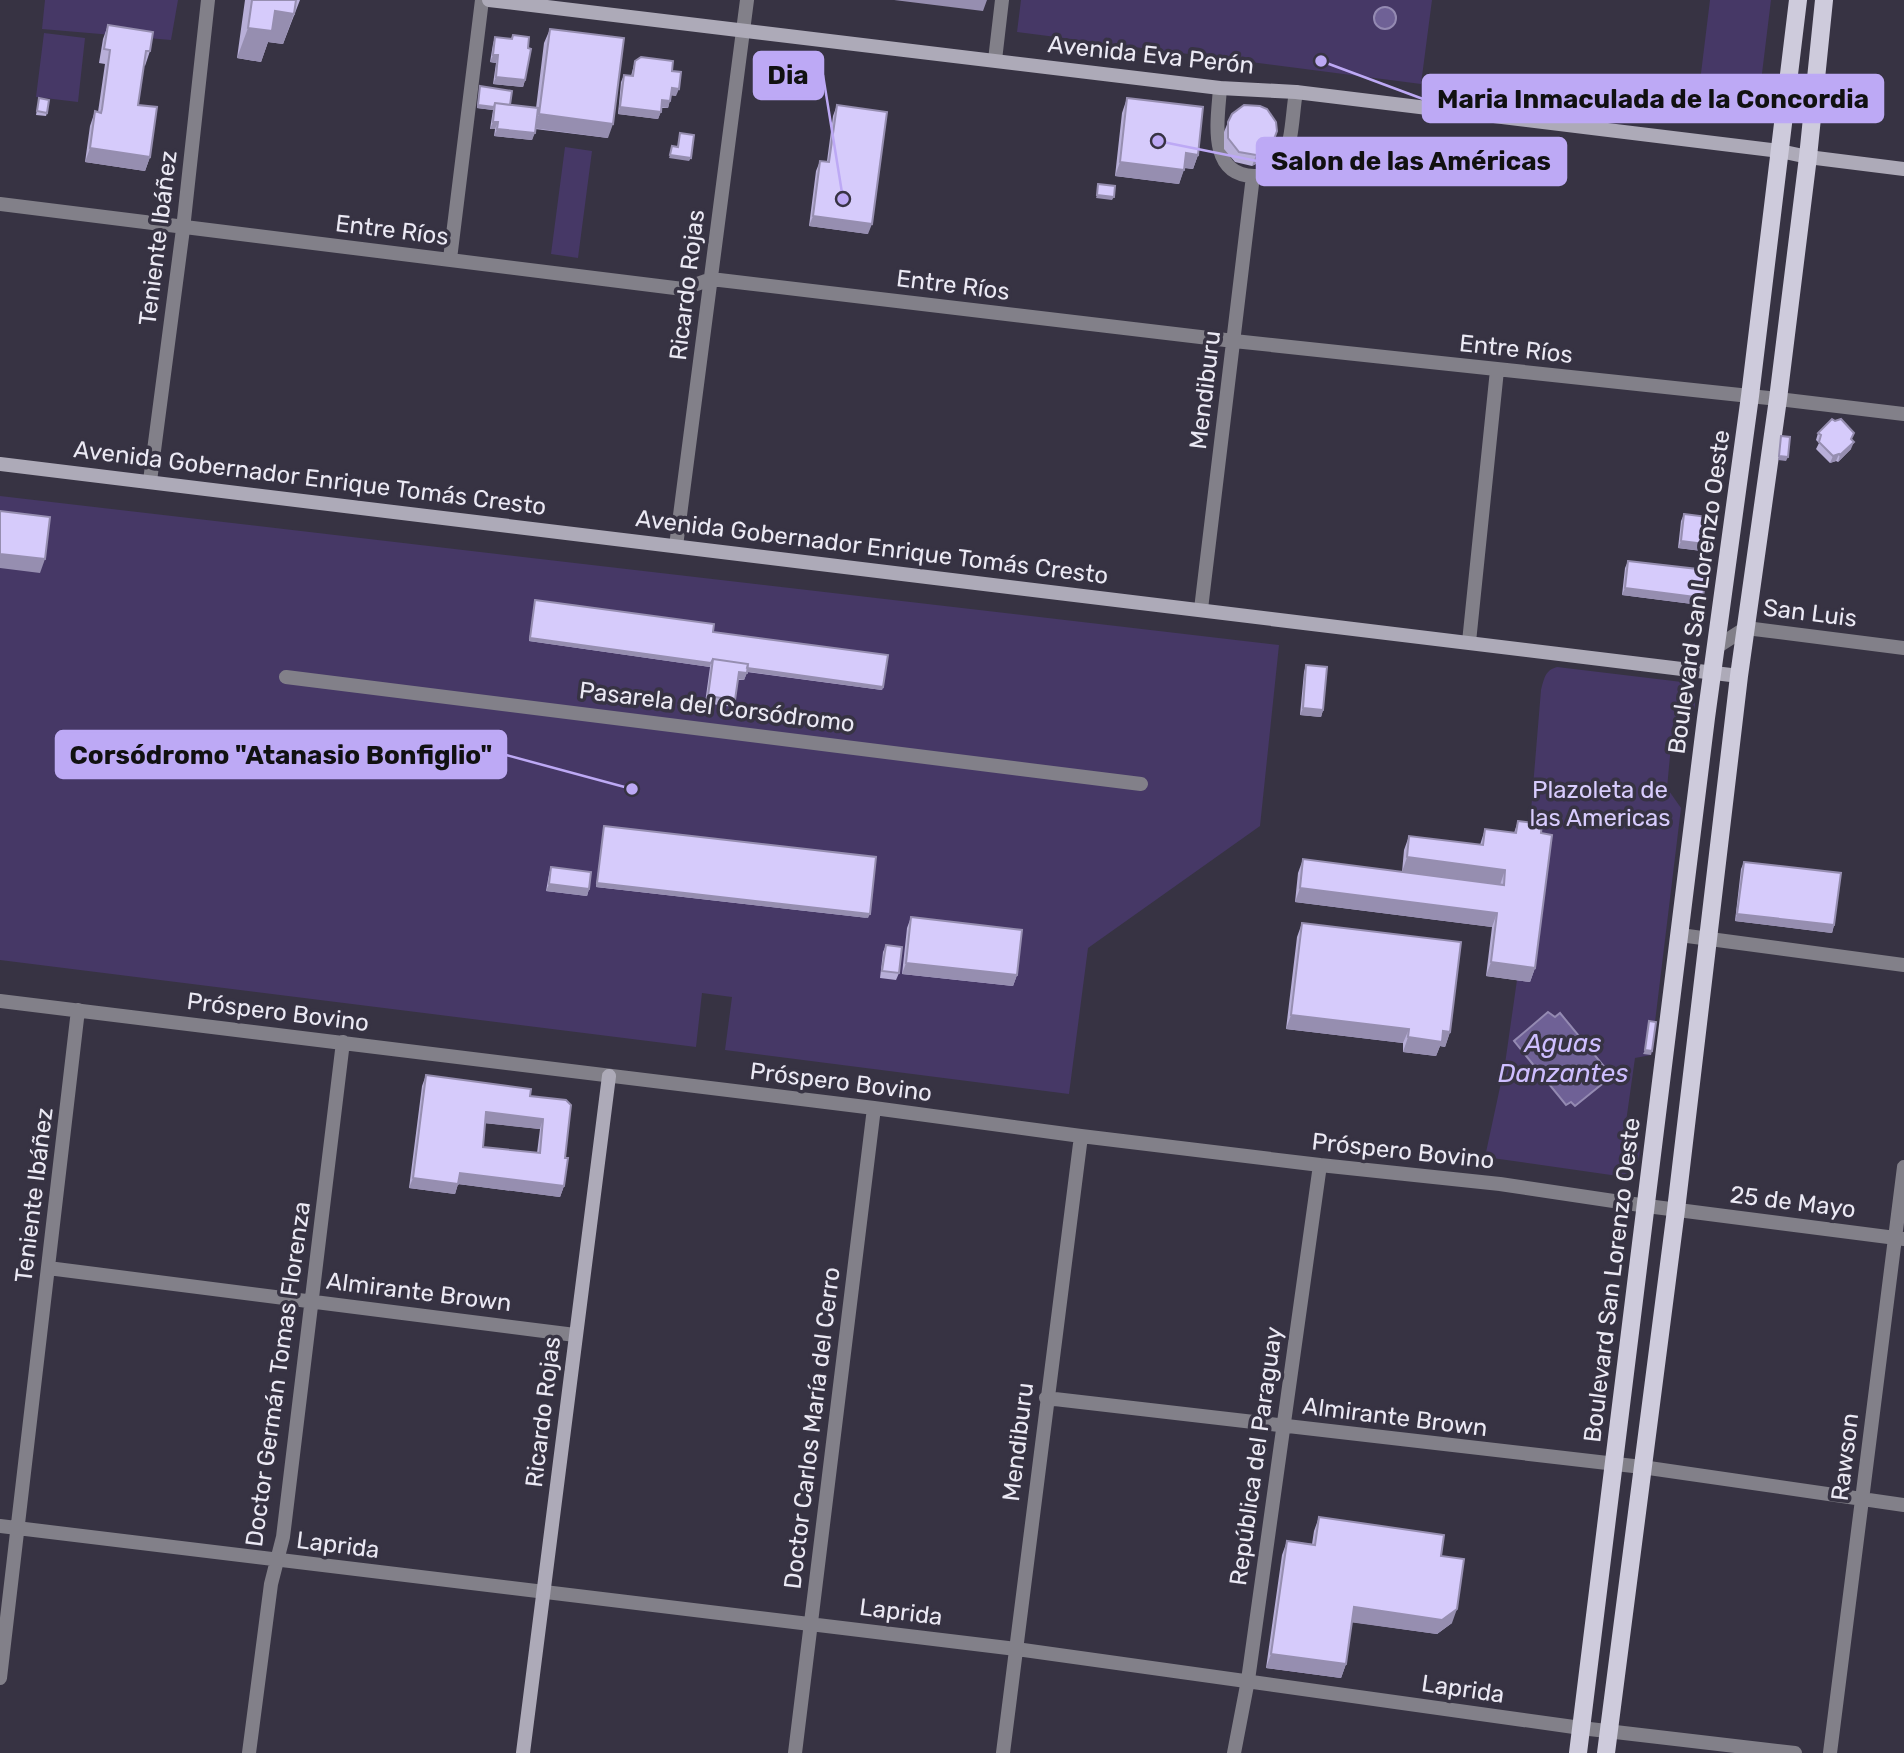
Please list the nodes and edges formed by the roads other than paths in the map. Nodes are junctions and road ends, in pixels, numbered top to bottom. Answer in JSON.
{"nodes":[{"id":1,"x":208,"y":0,"type":"edge"},
{"id":2,"x":482,"y":0,"type":"edge"},
{"id":3,"x":489,"y":0,"type":"edge"},
{"id":4,"x":747,"y":0,"type":"edge"},
{"id":5,"x":1002,"y":0,"type":"edge"},
{"id":6,"x":1798,"y":0,"type":"edge"},
{"id":7,"x":1824,"y":0,"type":"edge"},
{"id":8,"x":744,"y":30,"type":"junction"},
{"id":9,"x":995,"y":60,"type":"junction"},
{"id":10,"x":1220,"y":88,"type":"junction"},
{"id":11,"x":1296,"y":92,"type":"junction"},
{"id":12,"x":1780,"y":151,"type":"junction"},
{"id":13,"x":1808,"y":157,"type":"junction"},
{"id":14,"x":1904,"y":169,"type":"edge"},
{"id":15,"x":1253,"y":176,"type":"junction"},
{"id":16,"x":0,"y":204,"type":"edge"},
{"id":17,"x":183,"y":229,"type":"junction"},
{"id":18,"x":450,"y":259,"type":"junction"},
{"id":19,"x":711,"y":279,"type":"junction"},
{"id":20,"x":1234,"y":341,"type":"junction"},
{"id":21,"x":1497,"y":370,"type":"junction"},
{"id":22,"x":1750,"y":396,"type":"junction"},
{"id":23,"x":1778,"y":399,"type":"junction"},
{"id":24,"x":1904,"y":414,"type":"edge"},
{"id":25,"x":0,"y":464,"type":"edge"},
{"id":26,"x":150,"y":481,"type":"junction"},
{"id":27,"x":676,"y":546,"type":"junction"},
{"id":28,"x":1201,"y":610,"type":"junction"},
{"id":29,"x":1746,"y":628,"type":"junction"},
{"id":30,"x":1469,"y":642,"type":"junction"},
{"id":31,"x":1716,"y":648,"type":"junction"},
{"id":32,"x":1904,"y":648,"type":"edge"},
{"id":33,"x":1712,"y":672,"type":"junction"},
{"id":34,"x":1739,"y":676,"type":"junction"},
{"id":35,"x":286,"y":677,"type":"dead end"},
{"id":36,"x":1142,"y":784,"type":"dead end"},
{"id":37,"x":1680,"y":935,"type":"junction"},
{"id":38,"x":1708,"y":939,"type":"junction"},
{"id":39,"x":1904,"y":965,"type":"edge"},
{"id":40,"x":0,"y":1001,"type":"edge"},
{"id":41,"x":78,"y":1010,"type":"junction"},
{"id":42,"x":343,"y":1042,"type":"junction"},
{"id":43,"x":609,"y":1076,"type":"junction"},
{"id":44,"x":874,"y":1108,"type":"junction"},
{"id":45,"x":1081,"y":1136,"type":"junction"},
{"id":46,"x":1320,"y":1165,"type":"junction"},
{"id":47,"x":1904,"y":1167,"type":"edge"},
{"id":48,"x":1647,"y":1206,"type":"junction"},
{"id":49,"x":1676,"y":1210,"type":"junction"},
{"id":50,"x":1900,"y":1238,"type":"edge"},
{"id":51,"x":48,"y":1268,"type":"junction"},
{"id":52,"x":313,"y":1301,"type":"junction"},
{"id":53,"x":575,"y":1335,"type":"junction"},
{"id":54,"x":1046,"y":1398,"type":"junction"},
{"id":55,"x":1283,"y":1427,"type":"junction"},
{"id":56,"x":1614,"y":1465,"type":"junction"},
{"id":57,"x":1642,"y":1467,"type":"junction"},
{"id":58,"x":1863,"y":1500,"type":"junction"},
{"id":59,"x":1904,"y":1505,"type":"edge"},
{"id":60,"x":0,"y":1526,"type":"edge"},
{"id":61,"x":18,"y":1529,"type":"junction"},
{"id":62,"x":277,"y":1560,"type":"junction"},
{"id":63,"x":545,"y":1594,"type":"junction"},
{"id":64,"x":811,"y":1625,"type":"junction"},
{"id":65,"x":1016,"y":1649,"type":"junction"},
{"id":66,"x":0,"y":1678,"type":"edge"},
{"id":67,"x":1248,"y":1680,"type":"junction"},
{"id":68,"x":1581,"y":1728,"type":"junction"},
{"id":69,"x":1609,"y":1731,"type":"junction"},
{"id":70,"x":249,"y":1753,"type":"edge"},
{"id":71,"x":523,"y":1753,"type":"edge"},
{"id":72,"x":795,"y":1753,"type":"edge"},
{"id":73,"x":1003,"y":1753,"type":"edge"},
{"id":74,"x":1234,"y":1753,"type":"edge"},
{"id":75,"x":1578,"y":1753,"type":"edge"},
{"id":76,"x":1606,"y":1753,"type":"edge"},
{"id":77,"x":1794,"y":1753,"type":"edge"},
{"id":78,"x":1830,"y":1753,"type":"edge"}],
"edges":[{"from":1,"to":17,"type":"street","name":"Teniente Ibáñez"},
{"from":2,"to":18,"type":"street"},
{"from":3,"to":8,"type":"street","name":"Avenida Eva Perón"},
{"from":4,"to":8,"type":"street","name":"Ricardo Rojas"},
{"from":5,"to":9,"type":"street"},
{"from":6,"to":12,"type":"main road","name":"Boulevard San Lorenzo Oeste"},
{"from":7,"to":13,"type":"main road","name":"Boulevard San Lorenzo Oeste"},
{"from":8,"to":9,"type":"street","name":"Avenida Eva Perón"},
{"from":8,"to":19,"type":"street","name":"Ricardo Rojas"},
{"from":9,"to":10,"type":"street","name":"Avenida Eva Perón"},
{"from":10,"to":11,"type":"street","name":"Avenida Eva Perón"},
{"from":10,"to":15,"type":"street"},
{"from":11,"to":12,"type":"street","name":"Avenida Eva Perón"},
{"from":11,"to":15,"type":"street"},
{"from":12,"to":13,"type":"street","name":"Avenida Eva Perón"},
{"from":12,"to":22,"type":"main road","name":"Boulevard San Lorenzo Oeste"},
{"from":13,"to":14,"type":"street","name":"Avenida Eva Perón"},
{"from":13,"to":23,"type":"main road","name":"Boulevard San Lorenzo Oeste"},
{"from":15,"to":20,"type":"street","name":"Mendiburu"},
{"from":16,"to":17,"type":"street","name":"Entre Ríos"},
{"from":17,"to":18,"type":"street","name":"Entre Ríos"},
{"from":17,"to":26,"type":"street","name":"Teniente Ibáñez"},
{"from":18,"to":19,"type":"street","name":"Entre Ríos"},
{"from":19,"to":20,"type":"street","name":"Entre Ríos"},
{"from":19,"to":27,"type":"street","name":"Ricardo Rojas"},
{"from":20,"to":21,"type":"street","name":"Entre Ríos"},
{"from":20,"to":28,"type":"street","name":"Mendiburu"},
{"from":21,"to":22,"type":"street","name":"Entre Ríos"},
{"from":21,"to":30,"type":"street"},
{"from":22,"to":23,"type":"street","name":"Entre Ríos"},
{"from":22,"to":31,"type":"main road","name":"Boulevard San Lorenzo Oeste"},
{"from":23,"to":24,"type":"street","name":"Entre Ríos"},
{"from":23,"to":29,"type":"main road","name":"Boulevard San Lorenzo Oeste"},
{"from":25,"to":26,"type":"street","name":"Avenida Gobernador Enrique Tomás Cresto"},
{"from":26,"to":27,"type":"street","name":"Avenida Gobernador Enrique Tomás Cresto"},
{"from":27,"to":28,"type":"street","name":"Avenida Gobernador Enrique Tomás Cresto"},
{"from":28,"to":30,"type":"street","name":"Avenida Gobernador Enrique Tomás Cresto"},
{"from":29,"to":31,"type":"street","name":"San Luis"},
{"from":29,"to":32,"type":"street","name":"San Luis"},
{"from":29,"to":34,"type":"main road","name":"Boulevard San Lorenzo Oeste"},
{"from":30,"to":33,"type":"street","name":"Avenida Gobernador Enrique Tomás Cresto"},
{"from":31,"to":33,"type":"main road","name":"Boulevard San Lorenzo Oeste"},
{"from":33,"to":34,"type":"street","name":"Avenida Gobernador Enrique Tomás Cresto"},
{"from":33,"to":37,"type":"main road","name":"Boulevard San Lorenzo Oeste"},
{"from":34,"to":38,"type":"main road","name":"Boulevard San Lorenzo Oeste"},
{"from":35,"to":36,"type":"street","name":"Pasarela del Corsódromo"},
{"from":37,"to":38,"type":"street"},
{"from":37,"to":48,"type":"main road","name":"Boulevard San Lorenzo Oeste"},
{"from":38,"to":39,"type":"street"},
{"from":38,"to":49,"type":"main road","name":"Boulevard San Lorenzo Oeste"},
{"from":40,"to":41,"type":"street","name":"Próspero Bovino"},
{"from":41,"to":42,"type":"street","name":"Próspero Bovino"},
{"from":41,"to":51,"type":"street","name":"Teniente Ibáñez"},
{"from":42,"to":43,"type":"street","name":"Próspero Bovino"},
{"from":42,"to":52,"type":"street","name":"Doctor Germán Tomas Florenza"},
{"from":43,"to":44,"type":"street","name":"Próspero Bovino"},
{"from":43,"to":53,"type":"street","name":"Ricardo Rojas"},
{"from":44,"to":45,"type":"street","name":"Próspero Bovino"},
{"from":44,"to":64,"type":"street","name":"Doctor Carlos María del Cerro"},
{"from":45,"to":46,"type":"street","name":"Próspero Bovino"},
{"from":45,"to":54,"type":"street","name":"Mendiburu"},
{"from":46,"to":48,"type":"street","name":"Próspero Bovino"},
{"from":46,"to":55,"type":"street","name":"República del Paraguay"},
{"from":47,"to":50,"type":"street","name":"Rawson"},
{"from":48,"to":49,"type":"street","name":"Próspero Bovino"},
{"from":48,"to":56,"type":"main road","name":"Boulevard San Lorenzo Oeste"},
{"from":49,"to":50,"type":"street","name":"25 de Mayo"},
{"from":49,"to":57,"type":"main road","name":"Boulevard San Lorenzo Oeste"},
{"from":50,"to":58,"type":"street","name":"Rawson"},
{"from":51,"to":52,"type":"street","name":"Almirante Brown"},
{"from":51,"to":61,"type":"street","name":"Teniente Ibáñez"},
{"from":52,"to":53,"type":"street","name":"Almirante Brown"},
{"from":52,"to":62,"type":"street","name":"Doctor Germán Tomas Florenza"},
{"from":53,"to":63,"type":"street","name":"Ricardo Rojas"},
{"from":54,"to":55,"type":"street","name":"Almirante Brown"},
{"from":54,"to":65,"type":"street","name":"Mendiburu"},
{"from":55,"to":56,"type":"street","name":"Almirante Brown"},
{"from":55,"to":67,"type":"street","name":"República del Paraguay"},
{"from":56,"to":57,"type":"street","name":"Almirante Brown"},
{"from":56,"to":68,"type":"main road","name":"Boulevard San Lorenzo Oeste"},
{"from":57,"to":58,"type":"street"},
{"from":57,"to":69,"type":"main road","name":"Boulevard San Lorenzo Oeste"},
{"from":58,"to":59,"type":"street"},
{"from":58,"to":78,"type":"street","name":"Rawson"},
{"from":60,"to":61,"type":"street","name":"Laprida"},
{"from":61,"to":62,"type":"street","name":"Laprida"},
{"from":61,"to":66,"type":"street","name":"Teniente Ibáñez"},
{"from":62,"to":63,"type":"street","name":"Laprida"},
{"from":62,"to":70,"type":"street","name":"Doctor Germán Tomas Florenza"},
{"from":63,"to":64,"type":"street","name":"Laprida"},
{"from":63,"to":71,"type":"street","name":"Ricardo Rojas"},
{"from":64,"to":65,"type":"street","name":"Laprida"},
{"from":64,"to":72,"type":"street","name":"Doctor Carlos María del Cerro"},
{"from":65,"to":67,"type":"street","name":"Laprida"},
{"from":65,"to":73,"type":"street","name":"Mendiburu"},
{"from":67,"to":68,"type":"street","name":"Laprida"},
{"from":67,"to":74,"type":"street","name":"República del Paraguay"},
{"from":68,"to":69,"type":"street","name":"Laprida"},
{"from":68,"to":75,"type":"main road","name":"Boulevard San Lorenzo Oeste"},
{"from":69,"to":76,"type":"main road","name":"Boulevard San Lorenzo Oeste"},
{"from":69,"to":77,"type":"street","name":"Laprida"}]}
